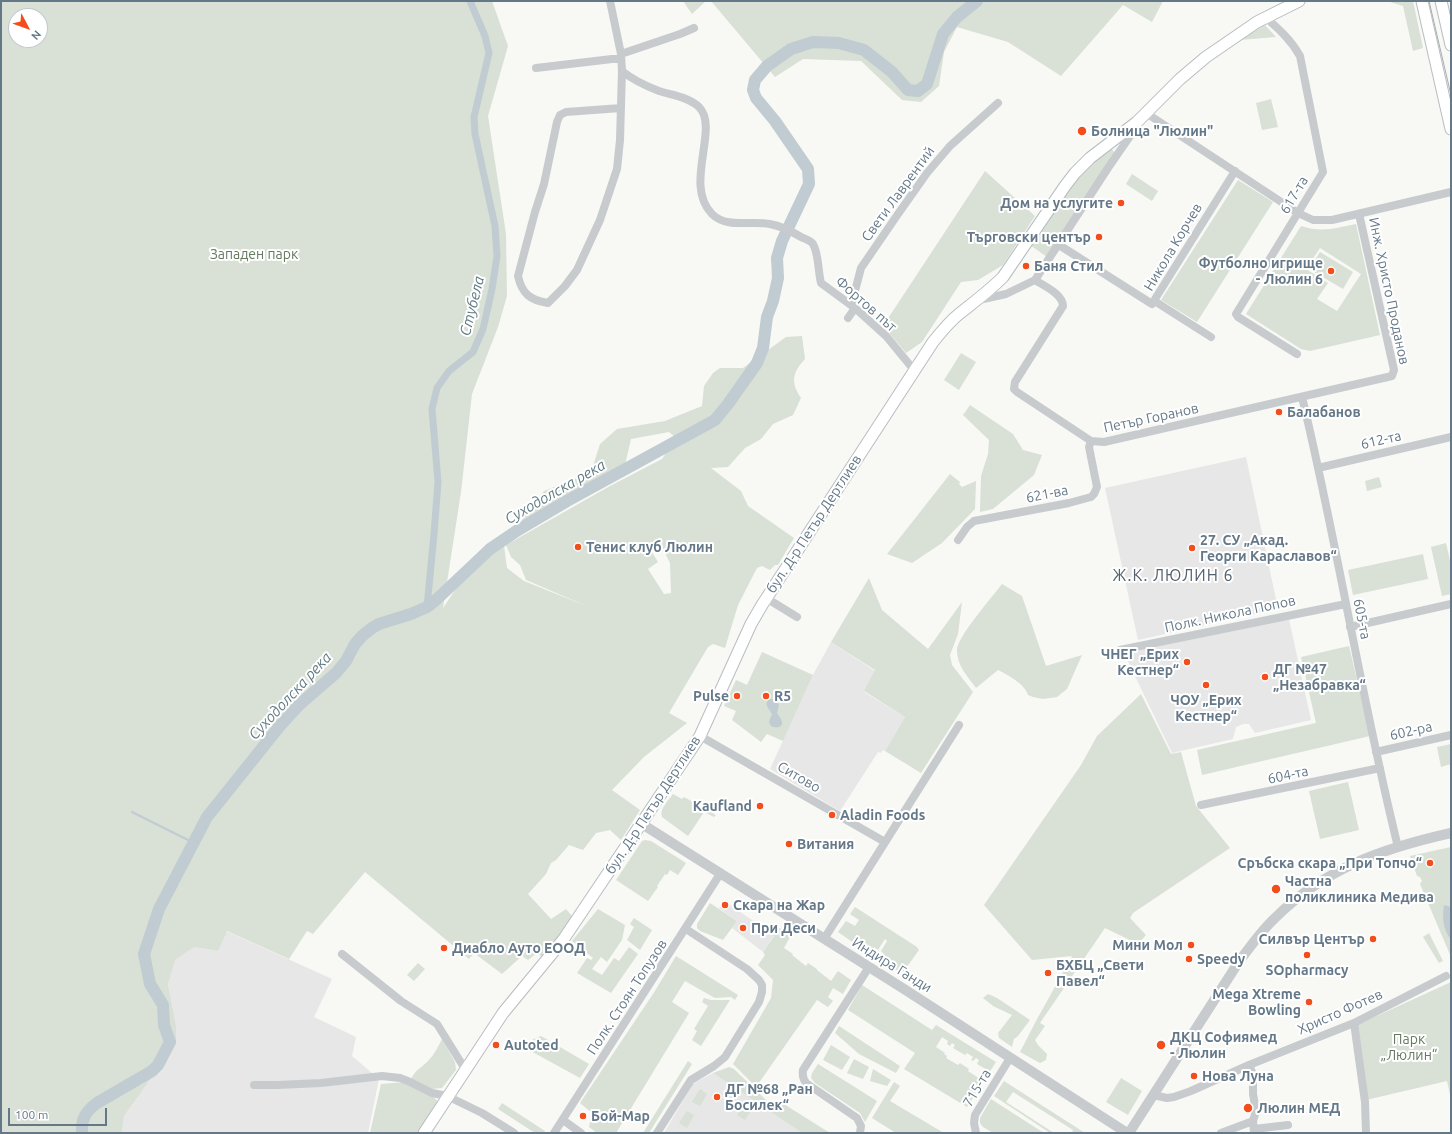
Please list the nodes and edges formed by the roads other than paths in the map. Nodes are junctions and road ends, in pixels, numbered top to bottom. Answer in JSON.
{"nodes":[{"id":1,"x":610,"y":1,"type":"edge"},
{"id":2,"x":1299,"y":1,"type":"edge"},
{"id":3,"x":1422,"y":1,"type":"edge"},
{"id":4,"x":1440,"y":1,"type":"edge"},
{"id":5,"x":1265,"y":17,"type":"junction"},
{"id":6,"x":694,"y":28,"type":"dead end"},
{"id":7,"x":1451,"y":45,"type":"edge"},
{"id":8,"x":621,"y":57,"type":"junction"},
{"id":9,"x":536,"y":68,"type":"dead end"},
{"id":10,"x":622,"y":71,"type":"junction"},
{"id":11,"x":998,"y":103,"type":"dead end"},
{"id":12,"x":621,"y":108,"type":"junction"},
{"id":13,"x":1146,"y":113,"type":"junction"},
{"id":14,"x":1451,"y":129,"type":"edge"},
{"id":15,"x":1235,"y":171,"type":"junction"},
{"id":16,"x":1451,"y":192,"type":"edge"},
{"id":17,"x":1298,"y":213,"type":"junction"},
{"id":18,"x":1359,"y":214,"type":"junction"},
{"id":19,"x":1059,"y":245,"type":"junction"},
{"id":20,"x":1035,"y":280,"type":"junction"},
{"id":21,"x":978,"y":300,"type":"junction"},
{"id":22,"x":1152,"y":304,"type":"dead end"},
{"id":23,"x":855,"y":308,"type":"junction"},
{"id":24,"x":848,"y":318,"type":"dead end"},
{"id":25,"x":1211,"y":337,"type":"dead end"},
{"id":26,"x":1296,"y":354,"type":"dead end"},
{"id":27,"x":914,"y":370,"type":"junction"},
{"id":28,"x":1393,"y":374,"type":"joint"},
{"id":29,"x":1302,"y":397,"type":"junction"},
{"id":30,"x":1451,"y":437,"type":"edge"},
{"id":31,"x":1091,"y":441,"type":"junction"},
{"id":32,"x":1318,"y":468,"type":"junction"},
{"id":33,"x":958,"y":540,"type":"dead end"},
{"id":34,"x":766,"y":598,"type":"junction"},
{"id":35,"x":1346,"y":604,"type":"junction"},
{"id":36,"x":1451,"y":604,"type":"edge"},
{"id":37,"x":797,"y":617,"type":"dead end"},
{"id":38,"x":1350,"y":627,"type":"junction"},
{"id":39,"x":1120,"y":650,"type":"dead end"},
{"id":40,"x":959,"y":725,"type":"dead end"},
{"id":41,"x":1451,"y":735,"type":"edge"},
{"id":42,"x":700,"y":736,"type":"junction"},
{"id":43,"x":1376,"y":752,"type":"junction"},
{"id":44,"x":1380,"y":768,"type":"junction"},
{"id":45,"x":1201,"y":805,"type":"dead end"},
{"id":46,"x":642,"y":824,"type":"junction"},
{"id":47,"x":1451,"y":833,"type":"edge"},
{"id":48,"x":885,"y":842,"type":"junction"},
{"id":49,"x":1398,"y":847,"type":"junction"},
{"id":50,"x":720,"y":874,"type":"junction"},
{"id":51,"x":686,"y":929,"type":"junction"},
{"id":52,"x":824,"y":939,"type":"junction"},
{"id":53,"x":342,"y":954,"type":"dead end"},
{"id":54,"x":869,"y":967,"type":"junction"},
{"id":55,"x":1446,"y":976,"type":"dead end"},
{"id":56,"x":1354,"y":1023,"type":"junction"},
{"id":57,"x":1010,"y":1058,"type":"junction"},
{"id":58,"x":1249,"y":1065,"type":"junction"},
{"id":59,"x":465,"y":1069,"type":"junction"},
{"id":60,"x":254,"y":1085,"type":"dead end"},
{"id":61,"x":1153,"y":1095,"type":"junction"},
{"id":62,"x":447,"y":1096,"type":"junction"},
{"id":63,"x":563,"y":1120,"type":"junction"},
{"id":64,"x":1288,"y":1125,"type":"dead end"},
{"id":65,"x":1254,"y":1128,"type":"edge"},
{"id":66,"x":424,"y":1133,"type":"edge"},
{"id":67,"x":514,"y":1133,"type":"edge"},
{"id":68,"x":554,"y":1133,"type":"edge"},
{"id":69,"x":581,"y":1133,"type":"edge"},
{"id":70,"x":658,"y":1133,"type":"edge"},
{"id":71,"x":860,"y":1133,"type":"edge"},
{"id":72,"x":976,"y":1133,"type":"edge"},
{"id":73,"x":1128,"y":1133,"type":"edge"},
{"id":74,"x":1221,"y":1133,"type":"edge"},
{"id":75,"x":1366,"y":1133,"type":"edge"}],
"edges":[{"from":1,"to":8,"type":"street"},
{"from":2,"to":5,"type":"main road","name":"бул. Д-р Петър Дертлиев"},
{"from":3,"to":14,"type":"main road"},
{"from":4,"to":7,"type":"main road"},
{"from":5,"to":13,"type":"main road","name":"бул. Д-р Петър Дертлиев"},
{"from":5,"to":17,"type":"street","name":"617-та"},
{"from":6,"to":8,"type":"street"},
{"from":8,"to":9,"type":"street"},
{"from":8,"to":10,"type":"street"},
{"from":10,"to":12,"type":"street"},
{"from":10,"to":23,"type":"street","name":"Фортов път"},
{"from":11,"to":23,"type":"street","name":"Свети Лаврентий"},
{"from":12,"to":12,"type":"street"},
{"from":13,"to":15,"type":"street"},
{"from":13,"to":19,"type":"street"},
{"from":13,"to":21,"type":"main road","name":"бул. Д-р Петър Дертлиев"},
{"from":15,"to":17,"type":"street"},
{"from":15,"to":25,"type":"street","name":"Никола Корчев"},
{"from":16,"to":18,"type":"street"},
{"from":17,"to":18,"type":"street"},
{"from":17,"to":26,"type":"street","name":"617-та"},
{"from":18,"to":28,"type":"street","name":"Инж. Христо Проданов"},
{"from":19,"to":20,"type":"street"},
{"from":19,"to":22,"type":"street","name":"Никола Корчев"},
{"from":20,"to":21,"type":"street"},
{"from":20,"to":31,"type":"street","name":"Петър Горанов"},
{"from":21,"to":27,"type":"main road","name":"бул. Д-р Петър Дертлиев"},
{"from":23,"to":24,"type":"street"},
{"from":23,"to":27,"type":"street","name":"Фортов път"},
{"from":27,"to":34,"type":"main road","name":"бул. Д-р Петър Дертлиев"},
{"from":28,"to":29,"type":"street","name":"Петър Горанов"},
{"from":29,"to":31,"type":"street","name":"Петър Горанов"},
{"from":29,"to":32,"type":"street","name":"605-та"},
{"from":30,"to":32,"type":"street","name":"612-та"},
{"from":31,"to":33,"type":"street","name":"621-ва"},
{"from":32,"to":35,"type":"street","name":"605-та"},
{"from":34,"to":37,"type":"street"},
{"from":34,"to":42,"type":"main road","name":"бул. Д-р Петър Дертлиев"},
{"from":35,"to":38,"type":"street","name":"605-та"},
{"from":35,"to":39,"type":"street","name":"Полк. Никола Попов"},
{"from":36,"to":38,"type":"street"},
{"from":38,"to":43,"type":"street","name":"605-та"},
{"from":40,"to":48,"type":"street"},
{"from":41,"to":43,"type":"street","name":"602-ра"},
{"from":42,"to":46,"type":"main road","name":"бул. Д-р Петър Дертлиев"},
{"from":42,"to":48,"type":"street","name":"Ситово"},
{"from":43,"to":44,"type":"street","name":"605-та"},
{"from":44,"to":45,"type":"street","name":"604-та"},
{"from":44,"to":49,"type":"street","name":"605-та"},
{"from":46,"to":50,"type":"street","name":"Индира Ганди"},
{"from":46,"to":59,"type":"main road","name":"бул. Д-р Петър Дертлиев"},
{"from":47,"to":49,"type":"street"},
{"from":48,"to":52,"type":"street"},
{"from":49,"to":61,"type":"street"},
{"from":50,"to":51,"type":"street","name":"Полк. Стоян Топузов"},
{"from":50,"to":52,"type":"street","name":"Индира Ганди"},
{"from":51,"to":63,"type":"street","name":"Полк. Стоян Топузов"},
{"from":51,"to":70,"type":"street"},
{"from":52,"to":54,"type":"street","name":"Индира Ганди"},
{"from":53,"to":59,"type":"street"},
{"from":54,"to":57,"type":"street","name":"Индира Ганди"},
{"from":54,"to":71,"type":"street"},
{"from":55,"to":56,"type":"street","name":"Христо Фотев"},
{"from":56,"to":58,"type":"street","name":"Христо Фотев"},
{"from":56,"to":75,"type":"street"},
{"from":57,"to":72,"type":"street","name":"715-та"},
{"from":57,"to":73,"type":"street","name":"Индира Ганди"},
{"from":58,"to":61,"type":"street","name":"Христо Фотев"},
{"from":58,"to":65,"type":"street"},
{"from":59,"to":62,"type":"main road","name":"бул. Д-р Петър Дертлиев"},
{"from":60,"to":62,"type":"street"},
{"from":61,"to":73,"type":"street"},
{"from":62,"to":66,"type":"main road","name":"бул. Д-р Петър Дертлиев"},
{"from":62,"to":67,"type":"street"},
{"from":63,"to":68,"type":"street","name":"Полк. Стоян Топузов"},
{"from":63,"to":69,"type":"street"},
{"from":64,"to":65,"type":"street"},
{"from":65,"to":74,"type":"street"}]}
